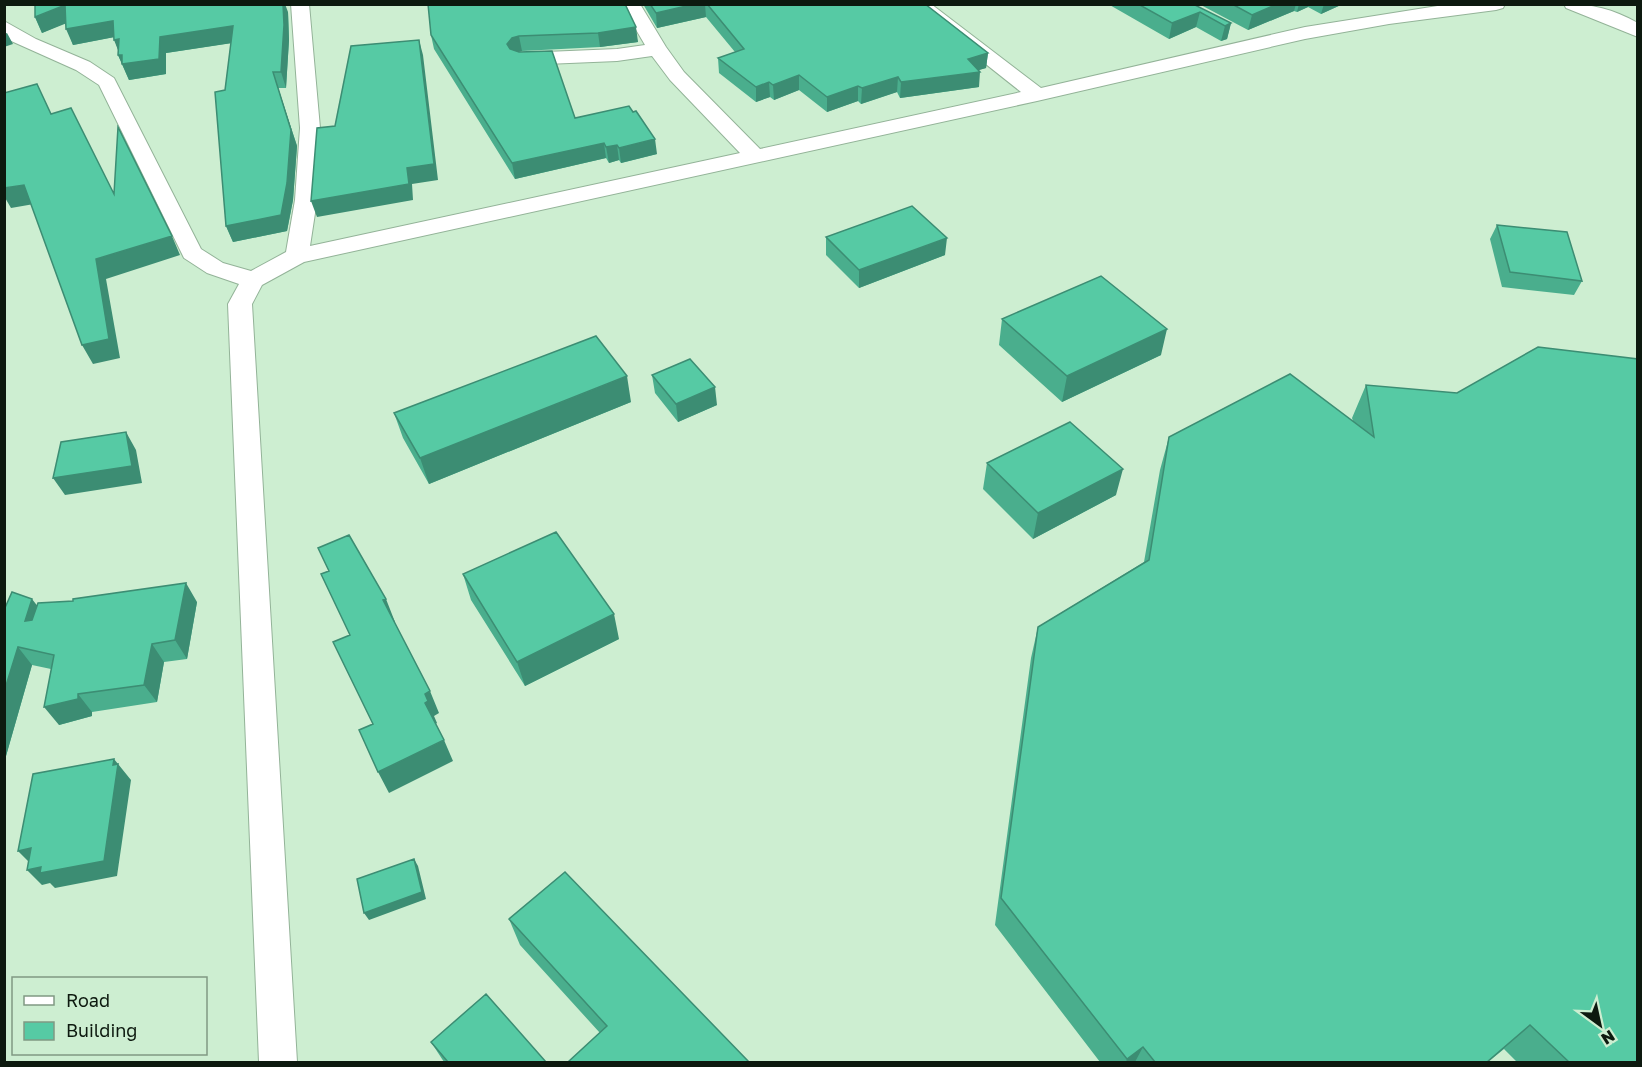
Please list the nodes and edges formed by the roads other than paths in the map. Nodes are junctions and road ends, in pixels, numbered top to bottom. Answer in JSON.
{"nodes":[{"id":1,"x":300,"y":4,"type":"edge"},
{"id":2,"x":630,"y":4,"type":"edge"},
{"id":3,"x":919,"y":4,"type":"edge"},
{"id":4,"x":1496,"y":4,"type":"edge"},
{"id":5,"x":1573,"y":4,"type":"edge"},
{"id":6,"x":4,"y":27,"type":"edge"},
{"id":7,"x":1227,"y":29,"type":"edge"},
{"id":8,"x":1638,"y":31,"type":"edge"},
{"id":9,"x":1257,"y":44,"type":"junction"},
{"id":10,"x":657,"y":49,"type":"junction"},
{"id":11,"x":522,"y":59,"type":"edge"},
{"id":12,"x":1037,"y":96,"type":"junction"},
{"id":13,"x":756,"y":157,"type":"junction"},
{"id":14,"x":297,"y":256,"type":"junction"},
{"id":15,"x":253,"y":280,"type":"junction"},
{"id":16,"x":278,"y":1062,"type":"edge"}],
"edges":[{"from":1,"to":14,"type":"street"},
{"from":2,"to":10,"type":"street"},
{"from":3,"to":12,"type":"street"},
{"from":4,"to":9,"type":"street"},
{"from":5,"to":8,"type":"street"},
{"from":6,"to":15,"type":"street"},
{"from":7,"to":9,"type":"street"},
{"from":9,"to":12,"type":"street"},
{"from":10,"to":11,"type":"street"},
{"from":10,"to":13,"type":"street"},
{"from":12,"to":13,"type":"street"},
{"from":13,"to":14,"type":"street"},
{"from":14,"to":15,"type":"street"},
{"from":15,"to":16,"type":"street"}]}
